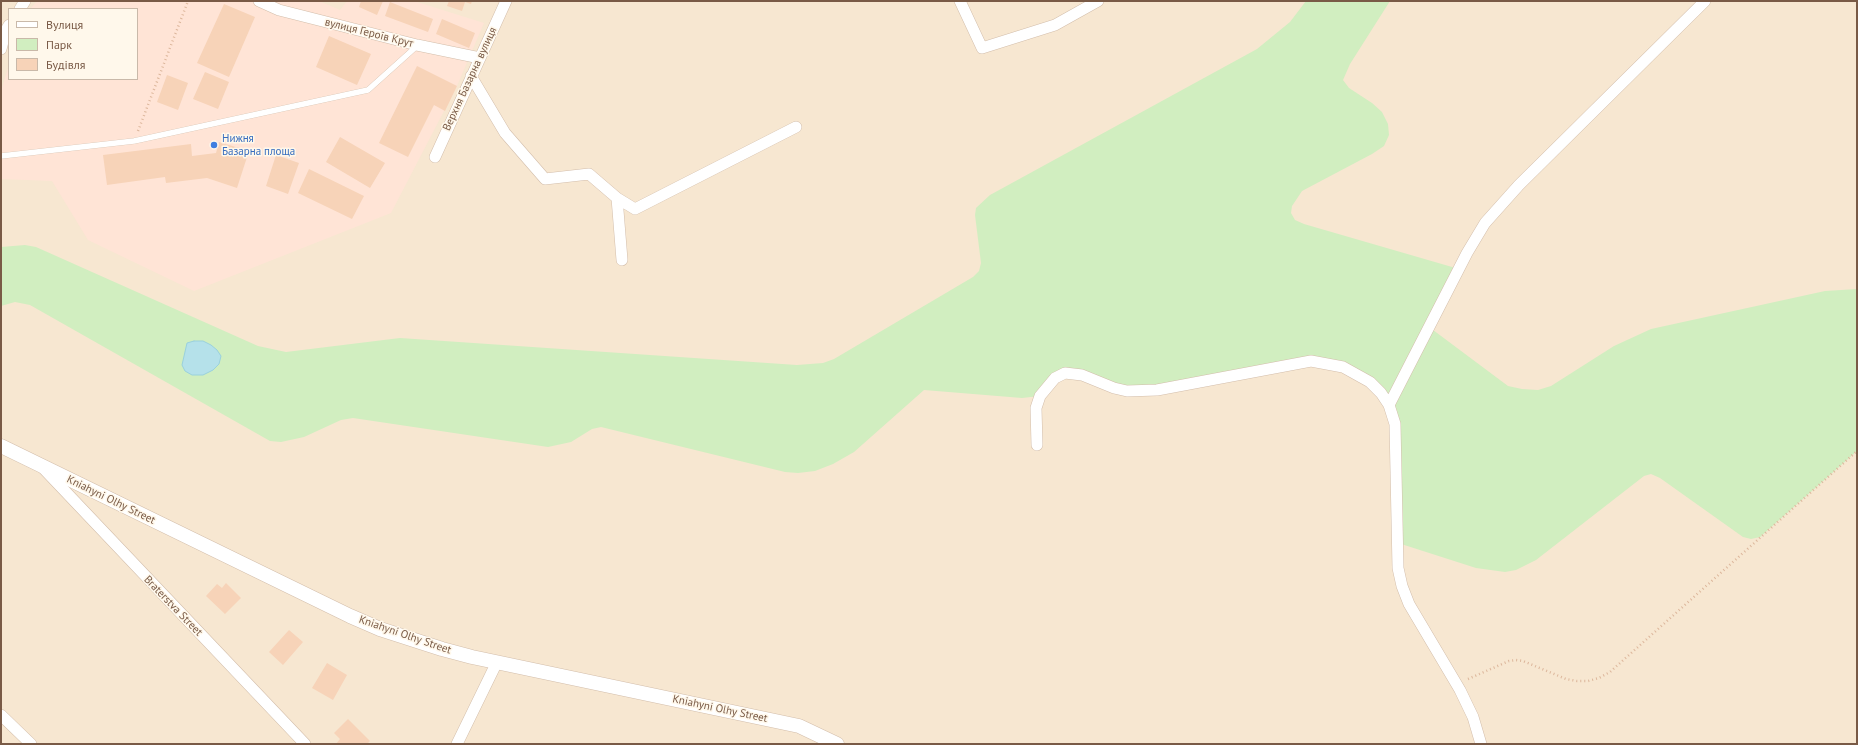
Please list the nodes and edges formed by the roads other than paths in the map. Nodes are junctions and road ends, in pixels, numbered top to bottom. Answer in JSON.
{"nodes":[{"id":1,"x":259,"y":1,"type":"edge"},
{"id":2,"x":506,"y":1,"type":"edge"},
{"id":3,"x":960,"y":1,"type":"edge"},
{"id":4,"x":1098,"y":1,"type":"edge"},
{"id":5,"x":1706,"y":1,"type":"edge"},
{"id":6,"x":5,"y":26,"type":"edge"},
{"id":7,"x":417,"y":45,"type":"junction"},
{"id":8,"x":1,"y":49,"type":"edge"},
{"id":9,"x":480,"y":58,"type":"junction"},
{"id":10,"x":472,"y":76,"type":"junction"},
{"id":11,"x":796,"y":127,"type":"dead end"},
{"id":12,"x":1,"y":156,"type":"edge"},
{"id":13,"x":435,"y":157,"type":"dead end"},
{"id":14,"x":617,"y":198,"type":"junction"},
{"id":15,"x":622,"y":260,"type":"dead end"},
{"id":16,"x":1389,"y":405,"type":"junction"},
{"id":17,"x":1037,"y":445,"type":"dead end"},
{"id":18,"x":1,"y":446,"type":"edge"},
{"id":19,"x":42,"y":467,"type":"junction"},
{"id":20,"x":497,"y":662,"type":"junction"},
{"id":21,"x":1,"y":715,"type":"edge"},
{"id":22,"x":31,"y":744,"type":"edge"},
{"id":23,"x":305,"y":744,"type":"edge"},
{"id":24,"x":457,"y":744,"type":"edge"},
{"id":25,"x":837,"y":744,"type":"edge"},
{"id":26,"x":1481,"y":744,"type":"edge"}],
"edges":[{"from":1,"to":7,"type":"street","name":"вулиця Героїв Крут"},
{"from":2,"to":9,"type":"street","name":"Верхня Базарна вулиця"},
{"from":3,"to":4,"type":"street"},
{"from":5,"to":16,"type":"street"},
{"from":6,"to":8,"type":"street"},
{"from":7,"to":9,"type":"street","name":"вулиця Героїв Крут"},
{"from":7,"to":12,"type":"lane"},
{"from":9,"to":10,"type":"street","name":"Верхня Базарна вулиця"},
{"from":10,"to":13,"type":"street","name":"Верхня Базарна вулиця"},
{"from":10,"to":14,"type":"street"},
{"from":11,"to":14,"type":"street"},
{"from":14,"to":15,"type":"street"},
{"from":16,"to":17,"type":"street"},
{"from":16,"to":26,"type":"street"},
{"from":18,"to":19,"type":"street","name":"Kniahyni Olhy Street"},
{"from":19,"to":20,"type":"street","name":"Kniahyni Olhy Street"},
{"from":19,"to":23,"type":"street","name":"Braterstva Street"},
{"from":20,"to":24,"type":"street"},
{"from":20,"to":25,"type":"street","name":"Kniahyni Olhy Street"},
{"from":21,"to":22,"type":"street"}]}
